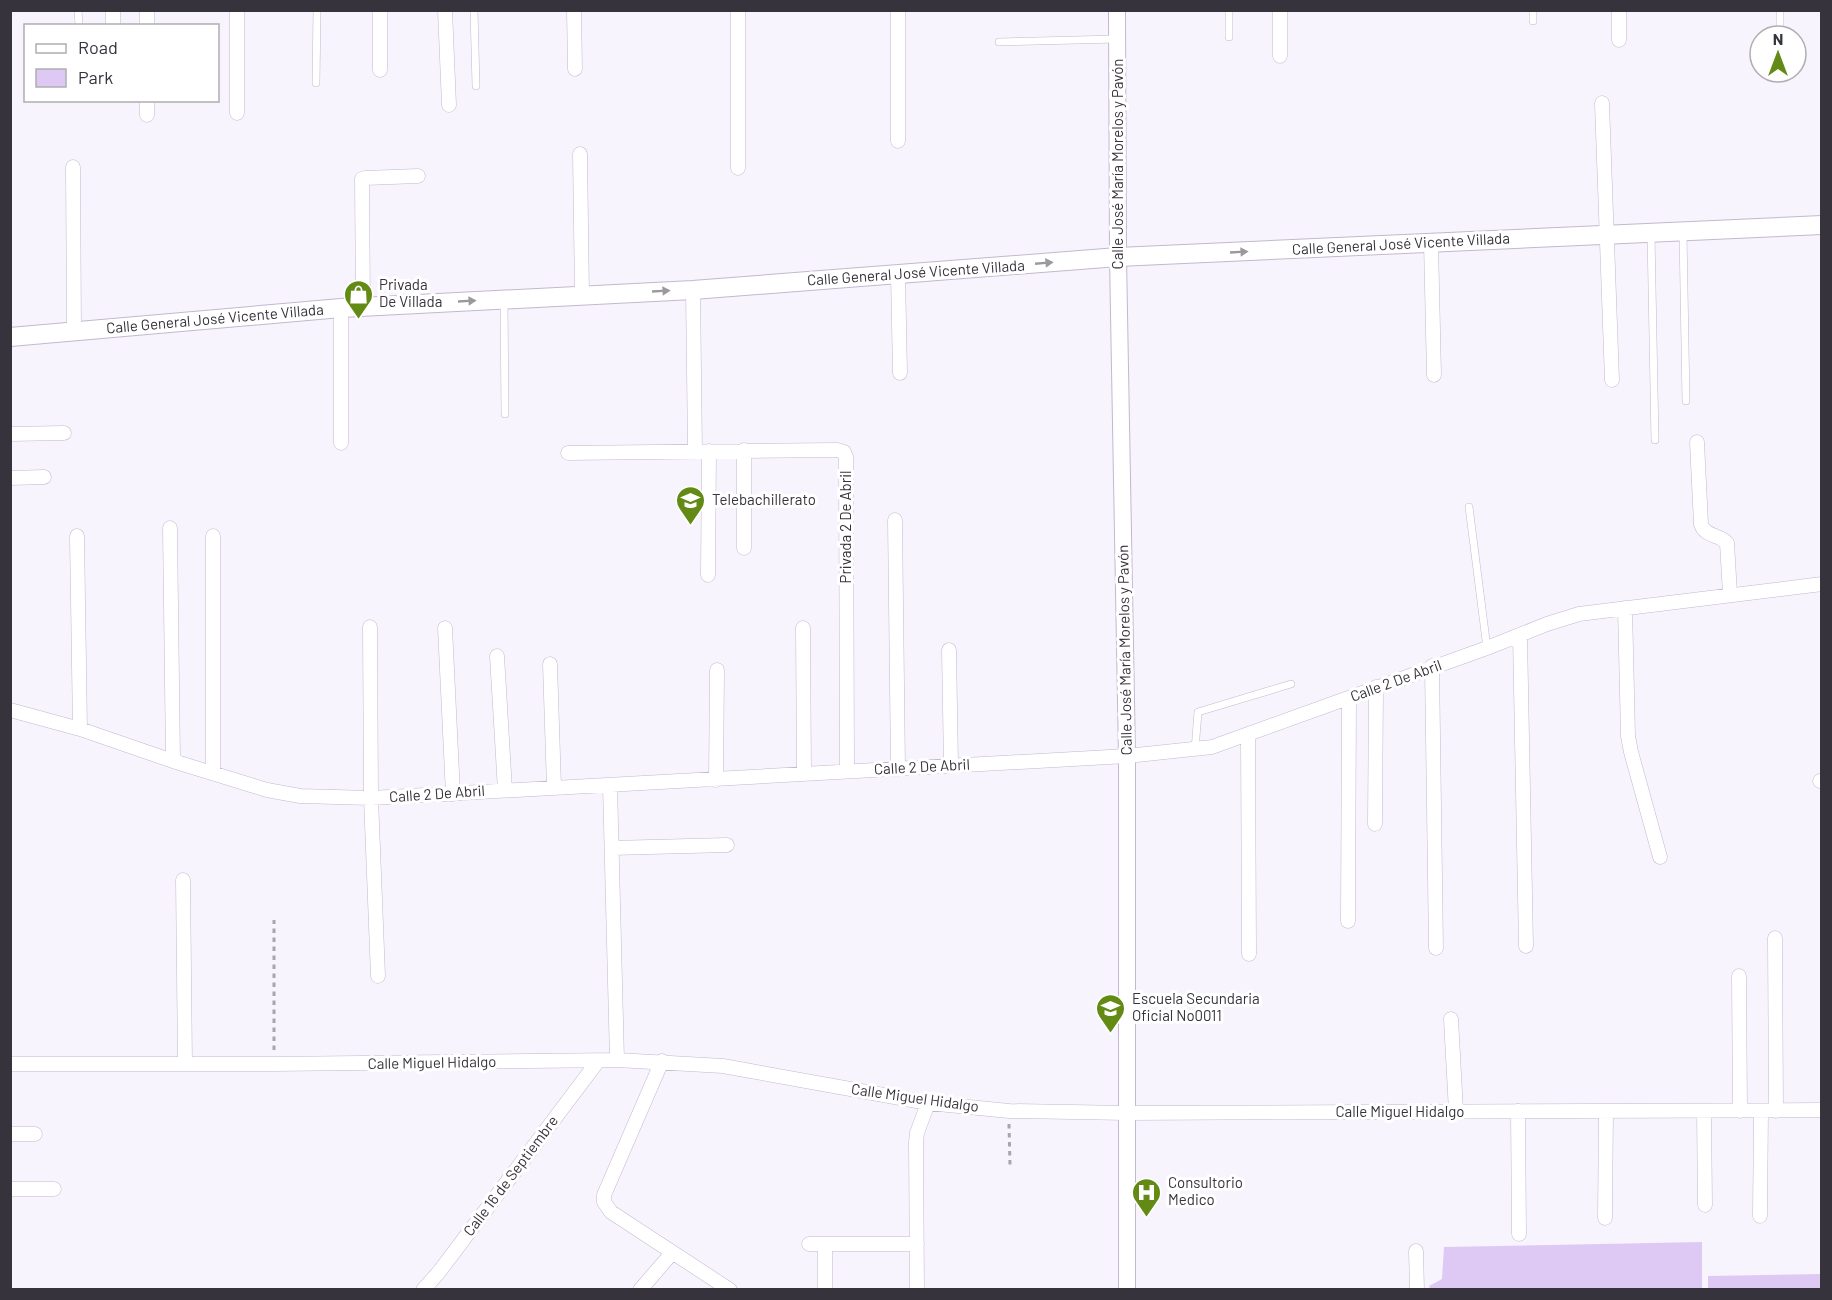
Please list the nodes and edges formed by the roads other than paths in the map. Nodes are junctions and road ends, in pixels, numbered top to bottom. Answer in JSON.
{"nodes":[{"id":1,"x":237,"y":10,"type":"edge"},
{"id":2,"x":317,"y":10,"type":"edge"},
{"id":3,"x":380,"y":10,"type":"edge"},
{"id":4,"x":445,"y":10,"type":"edge"},
{"id":5,"x":474,"y":10,"type":"edge"},
{"id":6,"x":574,"y":10,"type":"edge"},
{"id":7,"x":738,"y":10,"type":"edge"},
{"id":8,"x":898,"y":10,"type":"edge"},
{"id":9,"x":1117,"y":10,"type":"edge"},
{"id":10,"x":1229,"y":10,"type":"edge"},
{"id":11,"x":1280,"y":10,"type":"edge"},
{"id":12,"x":1533,"y":10,"type":"edge"},
{"id":13,"x":1619,"y":10,"type":"edge"},
{"id":14,"x":1533,"y":21,"type":"dead end"},
{"id":15,"x":1229,"y":38,"type":"dead end"},
{"id":16,"x":1117,"y":39,"type":"junction"},
{"id":17,"x":1619,"y":40,"type":"dead end"},
{"id":18,"x":999,"y":42,"type":"dead end"},
{"id":19,"x":1280,"y":56,"type":"dead end"},
{"id":20,"x":574,"y":69,"type":"dead end"},
{"id":21,"x":380,"y":70,"type":"dead end"},
{"id":22,"x":316,"y":83,"type":"dead end"},
{"id":23,"x":476,"y":86,"type":"dead end"},
{"id":24,"x":147,"y":102,"type":"edge"},
{"id":25,"x":1602,"y":103,"type":"dead end"},
{"id":26,"x":448,"y":105,"type":"dead end"},
{"id":27,"x":237,"y":113,"type":"dead end"},
{"id":28,"x":147,"y":115,"type":"dead end"},
{"id":29,"x":898,"y":141,"type":"dead end"},
{"id":30,"x":580,"y":154,"type":"dead end"},
{"id":31,"x":73,"y":167,"type":"dead end"},
{"id":32,"x":738,"y":168,"type":"dead end"},
{"id":33,"x":418,"y":176,"type":"dead end"},
{"id":34,"x":1821,"y":225,"type":"edge"},
{"id":35,"x":1683,"y":231,"type":"junction"},
{"id":36,"x":1651,"y":233,"type":"junction"},
{"id":37,"x":1607,"y":235,"type":"junction"},
{"id":38,"x":1431,"y":243,"type":"junction"},
{"id":39,"x":1118,"y":257,"type":"junction"},
{"id":40,"x":898,"y":275,"type":"junction"},
{"id":41,"x":693,"y":290,"type":"junction"},
{"id":42,"x":582,"y":296,"type":"junction"},
{"id":43,"x":504,"y":299,"type":"junction"},
{"id":44,"x":363,"y":307,"type":"junction"},
{"id":45,"x":341,"y":308,"type":"junction"},
{"id":46,"x":75,"y":330,"type":"junction"},
{"id":47,"x":10,"y":337,"type":"edge"},
{"id":48,"x":900,"y":373,"type":"dead end"},
{"id":49,"x":1434,"y":375,"type":"dead end"},
{"id":50,"x":1612,"y":380,"type":"dead end"},
{"id":51,"x":1686,"y":400,"type":"dead end"},
{"id":52,"x":505,"y":414,"type":"dead end"},
{"id":53,"x":64,"y":433,"type":"dead end"},
{"id":54,"x":10,"y":434,"type":"edge"},
{"id":55,"x":1656,"y":440,"type":"dead end"},
{"id":56,"x":1697,"y":442,"type":"dead end"},
{"id":57,"x":341,"y":443,"type":"dead end"},
{"id":58,"x":744,"y":450,"type":"junction"},
{"id":59,"x":702,"y":451,"type":"junction"},
{"id":60,"x":568,"y":453,"type":"dead end"},
{"id":61,"x":44,"y":477,"type":"dead end"},
{"id":62,"x":10,"y":478,"type":"edge"},
{"id":63,"x":1469,"y":507,"type":"dead end"},
{"id":64,"x":895,"y":520,"type":"dead end"},
{"id":65,"x":170,"y":528,"type":"dead end"},
{"id":66,"x":77,"y":536,"type":"dead end"},
{"id":67,"x":213,"y":536,"type":"dead end"},
{"id":68,"x":744,"y":548,"type":"dead end"},
{"id":69,"x":708,"y":575,"type":"dead end"},
{"id":70,"x":1821,"y":584,"type":"edge"},
{"id":71,"x":1731,"y":594,"type":"junction"},
{"id":72,"x":1625,"y":608,"type":"junction"},
{"id":73,"x":370,"y":627,"type":"dead end"},
{"id":74,"x":445,"y":628,"type":"dead end"},
{"id":75,"x":803,"y":628,"type":"dead end"},
{"id":76,"x":1520,"y":635,"type":"junction"},
{"id":77,"x":1487,"y":648,"type":"junction"},
{"id":78,"x":949,"y":650,"type":"dead end"},
{"id":79,"x":497,"y":656,"type":"dead end"},
{"id":80,"x":550,"y":664,"type":"dead end"},
{"id":81,"x":1432,"y":666,"type":"junction"},
{"id":82,"x":717,"y":670,"type":"dead end"},
{"id":83,"x":1291,"y":684,"type":"dead end"},
{"id":84,"x":1376,"y":687,"type":"junction"},
{"id":85,"x":1349,"y":698,"type":"junction"},
{"id":86,"x":10,"y":710,"type":"edge"},
{"id":87,"x":80,"y":729,"type":"junction"},
{"id":88,"x":1248,"y":735,"type":"junction"},
{"id":89,"x":1195,"y":750,"type":"junction"},
{"id":90,"x":1127,"y":756,"type":"junction"},
{"id":91,"x":173,"y":761,"type":"junction"},
{"id":92,"x":951,"y":765,"type":"junction"},
{"id":93,"x":898,"y":768,"type":"junction"},
{"id":94,"x":847,"y":771,"type":"junction"},
{"id":95,"x":213,"y":773,"type":"junction"},
{"id":96,"x":804,"y":774,"type":"junction"},
{"id":97,"x":716,"y":780,"type":"junction"},
{"id":98,"x":610,"y":785,"type":"junction"},
{"id":99,"x":554,"y":787,"type":"junction"},
{"id":100,"x":505,"y":790,"type":"junction"},
{"id":101,"x":453,"y":794,"type":"junction"},
{"id":102,"x":371,"y":798,"type":"junction"},
{"id":103,"x":1375,"y":824,"type":"dead end"},
{"id":104,"x":727,"y":845,"type":"dead end"},
{"id":105,"x":612,"y":848,"type":"junction"},
{"id":106,"x":1660,"y":857,"type":"dead end"},
{"id":107,"x":183,"y":880,"type":"dead end"},
{"id":108,"x":1348,"y":921,"type":"dead end"},
{"id":109,"x":1775,"y":938,"type":"dead end"},
{"id":110,"x":1526,"y":946,"type":"dead end"},
{"id":111,"x":1436,"y":948,"type":"dead end"},
{"id":112,"x":1249,"y":954,"type":"dead end"},
{"id":113,"x":378,"y":976,"type":"dead end"},
{"id":114,"x":1739,"y":976,"type":"dead end"},
{"id":115,"x":1451,"y":1019,"type":"dead end"},
{"id":116,"x":617,"y":1060,"type":"junction"},
{"id":117,"x":598,"y":1061,"type":"junction"},
{"id":118,"x":662,"y":1061,"type":"junction"},
{"id":119,"x":10,"y":1064,"type":"edge"},
{"id":120,"x":185,"y":1064,"type":"junction"},
{"id":121,"x":928,"y":1103,"type":"junction"},
{"id":122,"x":1821,"y":1110,"type":"edge"},
{"id":123,"x":1518,"y":1111,"type":"junction"},
{"id":124,"x":1606,"y":1111,"type":"junction"},
{"id":125,"x":1704,"y":1111,"type":"junction"},
{"id":126,"x":1740,"y":1111,"type":"junction"},
{"id":127,"x":1761,"y":1111,"type":"junction"},
{"id":128,"x":1776,"y":1111,"type":"junction"},
{"id":129,"x":1456,"y":1112,"type":"junction"},
{"id":130,"x":1127,"y":1113,"type":"junction"},
{"id":131,"x":10,"y":1134,"type":"edge"},
{"id":132,"x":35,"y":1134,"type":"dead end"},
{"id":133,"x":10,"y":1189,"type":"edge"},
{"id":134,"x":54,"y":1189,"type":"dead end"},
{"id":135,"x":1705,"y":1204,"type":"dead end"},
{"id":136,"x":1760,"y":1216,"type":"dead end"},
{"id":137,"x":1605,"y":1218,"type":"dead end"},
{"id":138,"x":1519,"y":1234,"type":"dead end"},
{"id":139,"x":809,"y":1244,"type":"dead end"},
{"id":140,"x":825,"y":1244,"type":"junction"},
{"id":141,"x":917,"y":1244,"type":"junction"},
{"id":142,"x":1416,"y":1251,"type":"dead end"},
{"id":143,"x":672,"y":1253,"type":"junction"},
{"id":144,"x":423,"y":1290,"type":"edge"},
{"id":145,"x":640,"y":1290,"type":"edge"},
{"id":146,"x":730,"y":1290,"type":"edge"},
{"id":147,"x":825,"y":1290,"type":"edge"},
{"id":148,"x":917,"y":1290,"type":"edge"},
{"id":149,"x":1127,"y":1290,"type":"edge"},
{"id":150,"x":1417,"y":1290,"type":"edge"}],
"edges":[{"from":1,"to":27,"type":"street"},
{"from":2,"to":22,"type":"lane"},
{"from":3,"to":21,"type":"street"},
{"from":4,"to":26,"type":"street"},
{"from":5,"to":23,"type":"lane"},
{"from":6,"to":20,"type":"street"},
{"from":7,"to":32,"type":"street"},
{"from":8,"to":29,"type":"street"},
{"from":9,"to":16,"type":"street","name":"Calle José María Morelos y Pavón"},
{"from":10,"to":15,"type":"lane"},
{"from":11,"to":19,"type":"street"},
{"from":12,"to":14,"type":"lane"},
{"from":13,"to":17,"type":"street"},
{"from":16,"to":18,"type":"lane"},
{"from":16,"to":39,"type":"street","name":"Calle José María Morelos y Pavón"},
{"from":24,"to":28,"type":"street"},
{"from":25,"to":37,"type":"street"},
{"from":30,"to":42,"type":"street"},
{"from":31,"to":46,"type":"street"},
{"from":33,"to":44,"type":"street"},
{"from":34,"to":35,"type":"main road","name":"Calle General José Vicente Villada"},
{"from":35,"to":36,"type":"main road","name":"Calle General José Vicente Villada"},
{"from":35,"to":51,"type":"lane"},
{"from":36,"to":37,"type":"main road","name":"Calle General José Vicente Villada"},
{"from":36,"to":55,"type":"lane"},
{"from":37,"to":38,"type":"main road","name":"Calle General José Vicente Villada"},
{"from":37,"to":50,"type":"street"},
{"from":39,"to":38,"type":"main road","name":"Calle General José Vicente Villada","one_way":true},
{"from":38,"to":49,"type":"street"},
{"from":40,"to":39,"type":"main road","name":"Calle General José Vicente Villada","one_way":true},
{"from":39,"to":90,"type":"street","name":"Calle José María Morelos y Pavón"},
{"from":40,"to":41,"type":"main road","name":"Calle General José Vicente Villada"},
{"from":40,"to":48,"type":"street"},
{"from":42,"to":41,"type":"main road","name":"Calle General José Vicente Villada","one_way":true},
{"from":41,"to":59,"type":"street"},
{"from":42,"to":43,"type":"main road","name":"Calle General José Vicente Villada"},
{"from":44,"to":43,"type":"main road","name":"Calle General José Vicente Villada","one_way":true},
{"from":43,"to":52,"type":"lane"},
{"from":44,"to":45,"type":"main road","name":"Calle General José Vicente Villada"},
{"from":45,"to":46,"type":"main road","name":"Calle General José Vicente Villada"},
{"from":45,"to":57,"type":"street"},
{"from":46,"to":47,"type":"main road","name":"Calle General José Vicente Villada"},
{"from":53,"to":54,"type":"street"},
{"from":56,"to":71,"type":"street"},
{"from":58,"to":59,"type":"street","name":"Privada 2 De Abril"},
{"from":58,"to":68,"type":"street"},
{"from":58,"to":94,"type":"street","name":"Privada 2 De Abril"},
{"from":59,"to":60,"type":"street","name":"Privada 2 De Abril"},
{"from":59,"to":69,"type":"street"},
{"from":61,"to":62,"type":"street"},
{"from":63,"to":77,"type":"lane"},
{"from":64,"to":93,"type":"street"},
{"from":65,"to":91,"type":"street"},
{"from":66,"to":87,"type":"street"},
{"from":67,"to":95,"type":"street"},
{"from":70,"to":71,"type":"street","name":"Calle 2 De Abril"},
{"from":71,"to":72,"type":"street","name":"Calle 2 De Abril"},
{"from":72,"to":76,"type":"street","name":"Calle 2 De Abril"},
{"from":72,"to":106,"type":"street"},
{"from":73,"to":102,"type":"street"},
{"from":74,"to":101,"type":"street"},
{"from":75,"to":96,"type":"street"},
{"from":76,"to":77,"type":"street","name":"Calle 2 De Abril"},
{"from":76,"to":110,"type":"street"},
{"from":77,"to":81,"type":"street","name":"Calle 2 De Abril"},
{"from":78,"to":92,"type":"street"},
{"from":79,"to":100,"type":"street"},
{"from":80,"to":99,"type":"street"},
{"from":81,"to":84,"type":"street","name":"Calle 2 De Abril"},
{"from":81,"to":111,"type":"street"},
{"from":82,"to":97,"type":"street"},
{"from":83,"to":89,"type":"lane"},
{"from":84,"to":85,"type":"street","name":"Calle 2 De Abril"},
{"from":84,"to":103,"type":"street"},
{"from":85,"to":88,"type":"street","name":"Calle 2 De Abril"},
{"from":85,"to":108,"type":"street"},
{"from":86,"to":87,"type":"street","name":"Calle 2 De Abril"},
{"from":87,"to":91,"type":"street","name":"Calle 2 De Abril"},
{"from":88,"to":89,"type":"street","name":"Calle 2 De Abril"},
{"from":88,"to":112,"type":"street"},
{"from":89,"to":90,"type":"street","name":"Calle 2 De Abril"},
{"from":90,"to":92,"type":"street","name":"Calle 2 De Abril"},
{"from":90,"to":130,"type":"street","name":"Calle José María Morelos y Pavón"},
{"from":91,"to":95,"type":"street","name":"Calle 2 De Abril"},
{"from":92,"to":93,"type":"street","name":"Calle 2 De Abril"},
{"from":93,"to":94,"type":"street","name":"Calle 2 De Abril"},
{"from":94,"to":96,"type":"street","name":"Calle 2 De Abril"},
{"from":95,"to":102,"type":"street","name":"Calle 2 De Abril"},
{"from":96,"to":97,"type":"street","name":"Calle 2 De Abril"},
{"from":97,"to":98,"type":"street","name":"Calle 2 De Abril"},
{"from":98,"to":99,"type":"street","name":"Calle 2 De Abril"},
{"from":98,"to":105,"type":"street"},
{"from":99,"to":100,"type":"street","name":"Calle 2 De Abril"},
{"from":100,"to":101,"type":"street","name":"Calle 2 De Abril"},
{"from":101,"to":102,"type":"street","name":"Calle 2 De Abril"},
{"from":102,"to":113,"type":"street"},
{"from":104,"to":105,"type":"street"},
{"from":105,"to":116,"type":"street"},
{"from":107,"to":120,"type":"street"},
{"from":109,"to":128,"type":"street"},
{"from":114,"to":126,"type":"street"},
{"from":115,"to":129,"type":"street"},
{"from":116,"to":117,"type":"street","name":"Calle Miguel Hidalgo"},
{"from":116,"to":118,"type":"street","name":"Calle Miguel Hidalgo"},
{"from":117,"to":120,"type":"street","name":"Calle Miguel Hidalgo"},
{"from":117,"to":144,"type":"street","name":"Calle 16 de Septiembre"},
{"from":118,"to":121,"type":"street","name":"Calle Miguel Hidalgo"},
{"from":118,"to":143,"type":"street"},
{"from":119,"to":120,"type":"street","name":"Calle Miguel Hidalgo"},
{"from":121,"to":130,"type":"street","name":"Calle Miguel Hidalgo"},
{"from":121,"to":141,"type":"street"},
{"from":122,"to":128,"type":"street","name":"Calle Miguel Hidalgo"},
{"from":123,"to":124,"type":"street","name":"Calle Miguel Hidalgo"},
{"from":123,"to":129,"type":"street","name":"Calle Miguel Hidalgo"},
{"from":123,"to":138,"type":"street"},
{"from":124,"to":125,"type":"street","name":"Calle Miguel Hidalgo"},
{"from":124,"to":137,"type":"street"},
{"from":125,"to":126,"type":"street","name":"Calle Miguel Hidalgo"},
{"from":125,"to":135,"type":"street"},
{"from":126,"to":127,"type":"street","name":"Calle Miguel Hidalgo"},
{"from":127,"to":128,"type":"street","name":"Calle Miguel Hidalgo"},
{"from":127,"to":136,"type":"street"},
{"from":129,"to":130,"type":"street","name":"Calle Miguel Hidalgo"},
{"from":130,"to":149,"type":"street","name":"Calle José María Morelos y Pavón"},
{"from":131,"to":132,"type":"street"},
{"from":133,"to":134,"type":"street"},
{"from":139,"to":140,"type":"street"},
{"from":140,"to":141,"type":"street"},
{"from":140,"to":147,"type":"street"},
{"from":141,"to":148,"type":"street"},
{"from":142,"to":150,"type":"street"},
{"from":143,"to":145,"type":"street"},
{"from":143,"to":146,"type":"street"}]}
